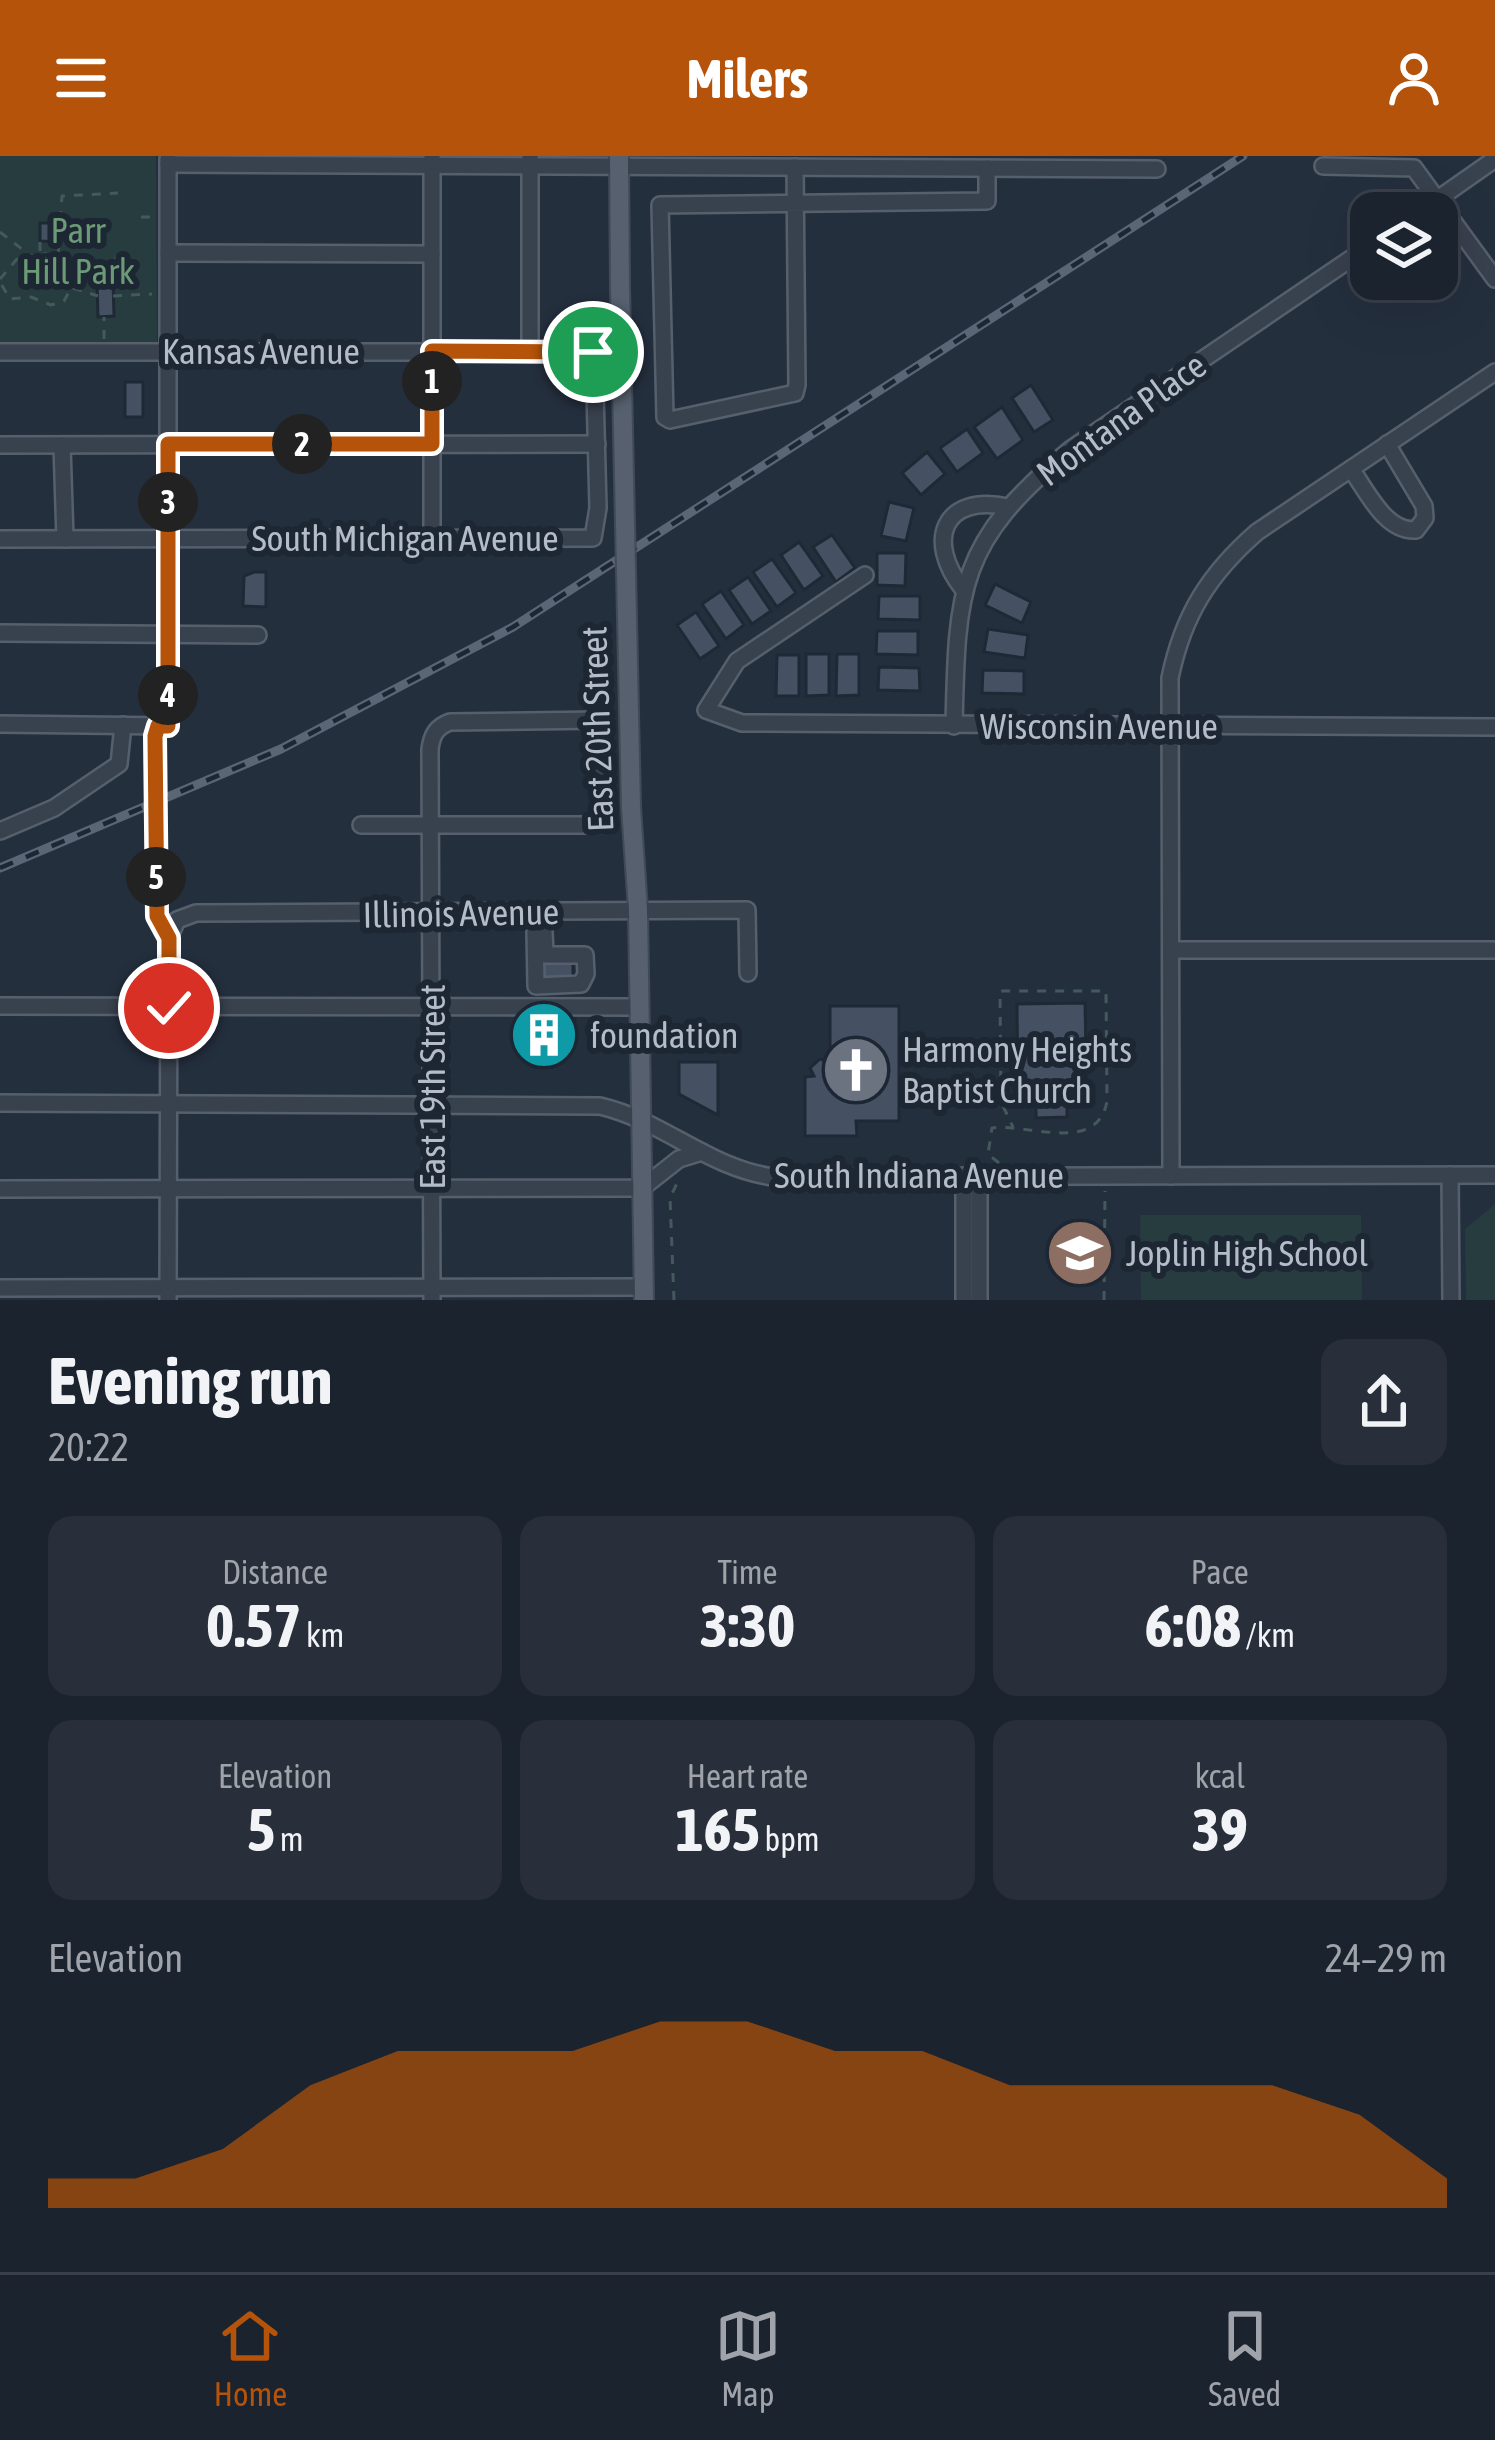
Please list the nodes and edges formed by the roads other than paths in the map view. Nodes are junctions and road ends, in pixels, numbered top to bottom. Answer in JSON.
{"nodes":[{"id":1,"x":1495,"y":159,"type":"edge"},
{"id":2,"x":168,"y":160,"type":"edge"},
{"id":3,"x":432,"y":160,"type":"edge"},
{"id":4,"x":530,"y":161,"type":"edge"},
{"id":5,"x":619,"y":161,"type":"edge"},
{"id":6,"x":1323,"y":166,"type":"dead end"},
{"id":7,"x":795,"y":167,"type":"junction"},
{"id":8,"x":938,"y":168,"type":"junction"},
{"id":9,"x":988,"y":168,"type":"junction"},
{"id":10,"x":1157,"y":169,"type":"dead end"},
{"id":11,"x":1434,"y":192,"type":"edge"},
{"id":12,"x":1448,"y":192,"type":"edge"},
{"id":13,"x":938,"y":200,"type":"junction"},
{"id":14,"x":795,"y":204,"type":"junction"},
{"id":15,"x":1458,"y":225,"type":"edge"},
{"id":16,"x":168,"y":253,"type":"junction"},
{"id":17,"x":432,"y":254,"type":"junction"},
{"id":18,"x":1350,"y":259,"type":"edge"},
{"id":19,"x":1495,"y":279,"type":"edge"},
{"id":20,"x":168,"y":351,"type":"junction"},
{"id":21,"x":432,"y":351,"type":"junction"},
{"id":22,"x":0,"y":352,"type":"edge"},
{"id":23,"x":530,"y":352,"type":"junction"},
{"id":24,"x":1495,"y":372,"type":"edge"},
{"id":25,"x":168,"y":444,"type":"junction"},
{"id":26,"x":432,"y":444,"type":"junction"},
{"id":27,"x":597,"y":444,"type":"junction"},
{"id":28,"x":1387,"y":444,"type":"junction"},
{"id":29,"x":0,"y":445,"type":"edge"},
{"id":30,"x":62,"y":445,"type":"junction"},
{"id":31,"x":1351,"y":469,"type":"junction"},
{"id":32,"x":1008,"y":507,"type":"junction"},
{"id":33,"x":65,"y":538,"type":"junction"},
{"id":34,"x":168,"y":538,"type":"junction"},
{"id":35,"x":432,"y":538,"type":"junction"},
{"id":36,"x":0,"y":539,"type":"edge"},
{"id":37,"x":865,"y":574,"type":"dead end"},
{"id":38,"x":963,"y":589,"type":"junction"},
{"id":39,"x":0,"y":633,"type":"edge"},
{"id":40,"x":168,"y":634,"type":"junction"},
{"id":41,"x":258,"y":635,"type":"dead end"},
{"id":42,"x":0,"y":724,"type":"edge"},
{"id":43,"x":123,"y":725,"type":"junction"},
{"id":44,"x":954,"y":726,"type":"junction"},
{"id":45,"x":1170,"y":727,"type":"junction"},
{"id":46,"x":1495,"y":728,"type":"edge"},
{"id":47,"x":361,"y":825,"type":"dead end"},
{"id":48,"x":431,"y":825,"type":"junction"},
{"id":49,"x":0,"y":831,"type":"edge"},
{"id":50,"x":638,"y":910,"type":"junction"},
{"id":51,"x":433,"y":914,"type":"junction"},
{"id":52,"x":540,"y":931,"type":"dead end"},
{"id":53,"x":1171,"y":950,"type":"junction"},
{"id":54,"x":1495,"y":950,"type":"edge"},
{"id":55,"x":540,"y":955,"type":"junction"},
{"id":56,"x":748,"y":973,"type":"dead end"},
{"id":57,"x":536,"y":986,"type":"junction"},
{"id":58,"x":0,"y":1006,"type":"edge"},
{"id":59,"x":169,"y":1006,"type":"junction"},
{"id":60,"x":433,"y":1006,"type":"junction"},
{"id":61,"x":532,"y":1006,"type":"junction"},
{"id":62,"x":639,"y":1006,"type":"junction"},
{"id":63,"x":0,"y":1103,"type":"edge"},
{"id":64,"x":169,"y":1103,"type":"junction"},
{"id":65,"x":433,"y":1104,"type":"junction"},
{"id":66,"x":641,"y":1116,"type":"junction"},
{"id":67,"x":702,"y":1152,"type":"junction"},
{"id":68,"x":1495,"y":1174,"type":"edge"},
{"id":69,"x":1171,"y":1175,"type":"junction"},
{"id":70,"x":1450,"y":1175,"type":"junction"},
{"id":71,"x":972,"y":1176,"type":"junction"},
{"id":72,"x":432,"y":1188,"type":"junction"},
{"id":73,"x":642,"y":1188,"type":"junction"},
{"id":74,"x":0,"y":1189,"type":"edge"},
{"id":75,"x":168,"y":1189,"type":"junction"},
{"id":76,"x":0,"y":1288,"type":"edge"},
{"id":77,"x":644,"y":1293,"type":"edge"},
{"id":78,"x":168,"y":1294,"type":"edge"},
{"id":79,"x":432,"y":1294,"type":"edge"},
{"id":80,"x":964,"y":1300,"type":"edge"},
{"id":81,"x":980,"y":1300,"type":"edge"},
{"id":82,"x":1451,"y":1300,"type":"edge"}],
"edges":[{"from":1,"to":12,"type":"street"},
{"from":2,"to":3,"type":"street"},
{"from":2,"to":16,"type":"street"},
{"from":3,"to":4,"type":"street"},
{"from":3,"to":17,"type":"street"},
{"from":4,"to":5,"type":"street"},
{"from":4,"to":23,"type":"street"},
{"from":5,"to":7,"type":"street"},
{"from":5,"to":50,"type":"main road","name":"East 20th Street","bridge":true},
{"from":6,"to":11,"type":"street"},
{"from":7,"to":8,"type":"street"},
{"from":7,"to":14,"type":"street"},
{"from":8,"to":9,"type":"street"},
{"from":8,"to":13,"type":"street"},
{"from":9,"to":10,"type":"street"},
{"from":9,"to":13,"type":"street"},
{"from":13,"to":14,"type":"street"},
{"from":14,"to":14,"type":"street"},
{"from":15,"to":19,"type":"street"},
{"from":16,"to":17,"type":"street"},
{"from":16,"to":20,"type":"street"},
{"from":17,"to":21,"type":"street"},
{"from":18,"to":32,"type":"street","name":"Montana Place"},
{"from":20,"to":21,"type":"street","name":"Kansas Avenue"},
{"from":20,"to":22,"type":"street","name":"Kansas Avenue"},
{"from":20,"to":25,"type":"street"},
{"from":21,"to":23,"type":"street","name":"Kansas Avenue"},
{"from":21,"to":26,"type":"street"},
{"from":23,"to":27,"type":"street","name":"Kansas Avenue"},
{"from":24,"to":28,"type":"street"},
{"from":25,"to":26,"type":"street"},
{"from":25,"to":30,"type":"street"},
{"from":25,"to":34,"type":"street"},
{"from":26,"to":27,"type":"street"},
{"from":26,"to":35,"type":"street"},
{"from":27,"to":35,"type":"street","name":"South Michigan Avenue"},
{"from":28,"to":31,"type":"street"},
{"from":28,"to":31,"type":"street"},
{"from":29,"to":30,"type":"street"},
{"from":30,"to":33,"type":"street"},
{"from":31,"to":45,"type":"street"},
{"from":32,"to":38,"type":"street","name":"Montana Place"},
{"from":32,"to":38,"type":"street"},
{"from":33,"to":34,"type":"street","name":"South Michigan Avenue"},
{"from":33,"to":36,"type":"street","name":"South Michigan Avenue"},
{"from":34,"to":35,"type":"street","name":"South Michigan Avenue"},
{"from":34,"to":40,"type":"street"},
{"from":37,"to":44,"type":"street","name":"Wisconsin Avenue"},
{"from":38,"to":44,"type":"street","name":"Montana Place"},
{"from":39,"to":40,"type":"street"},
{"from":40,"to":41,"type":"street"},
{"from":40,"to":43,"type":"street"},
{"from":42,"to":43,"type":"street"},
{"from":43,"to":49,"type":"street"},
{"from":44,"to":45,"type":"street","name":"Wisconsin Avenue"},
{"from":45,"to":46,"type":"street","name":"Wisconsin Avenue"},
{"from":45,"to":53,"type":"street"},
{"from":47,"to":48,"type":"street"},
{"from":48,"to":48,"type":"street","name":"East 19th Street"},
{"from":48,"to":51,"type":"street","name":"East 19th Street"},
{"from":50,"to":51,"type":"street","name":"Illinois Avenue"},
{"from":50,"to":56,"type":"street","name":"Illinois Avenue"},
{"from":50,"to":62,"type":"main road","name":"East 20th Street"},
{"from":51,"to":59,"type":"street","name":"Illinois Avenue"},
{"from":51,"to":60,"type":"street","name":"East 19th Street"},
{"from":52,"to":55,"type":"street"},
{"from":53,"to":54,"type":"street"},
{"from":53,"to":69,"type":"street"},
{"from":55,"to":57,"type":"street"},
{"from":55,"to":57,"type":"street"},
{"from":57,"to":61,"type":"street"},
{"from":58,"to":59,"type":"street"},
{"from":59,"to":60,"type":"street"},
{"from":59,"to":64,"type":"street"},
{"from":60,"to":61,"type":"street"},
{"from":60,"to":65,"type":"street","name":"East 19th Street"},
{"from":61,"to":62,"type":"street"},
{"from":62,"to":66,"type":"main road","name":"East 20th Street"},
{"from":63,"to":64,"type":"street","name":"South Indiana Avenue"},
{"from":64,"to":65,"type":"street","name":"South Indiana Avenue"},
{"from":64,"to":75,"type":"street"},
{"from":65,"to":66,"type":"street","name":"South Indiana Avenue"},
{"from":65,"to":72,"type":"street","name":"East 19th Street"},
{"from":66,"to":67,"type":"street","name":"South Indiana Avenue"},
{"from":66,"to":73,"type":"main road","name":"East 20th Street"},
{"from":67,"to":71,"type":"street","name":"South Indiana Avenue"},
{"from":67,"to":73,"type":"street"},
{"from":68,"to":70,"type":"street","name":"South Indiana Avenue"},
{"from":69,"to":70,"type":"street","name":"South Indiana Avenue"},
{"from":69,"to":71,"type":"street","name":"South Indiana Avenue"},
{"from":70,"to":82,"type":"street"},
{"from":71,"to":80,"type":"street"},
{"from":71,"to":81,"type":"street"},
{"from":72,"to":73,"type":"street"},
{"from":72,"to":75,"type":"street"},
{"from":72,"to":79,"type":"street","name":"East 19th Street"},
{"from":73,"to":77,"type":"main road","name":"East 20th Street"},
{"from":74,"to":75,"type":"street"},
{"from":75,"to":78,"type":"street"},
{"from":76,"to":78,"type":"street"},
{"from":77,"to":79,"type":"street"},
{"from":78,"to":79,"type":"street"}]}
